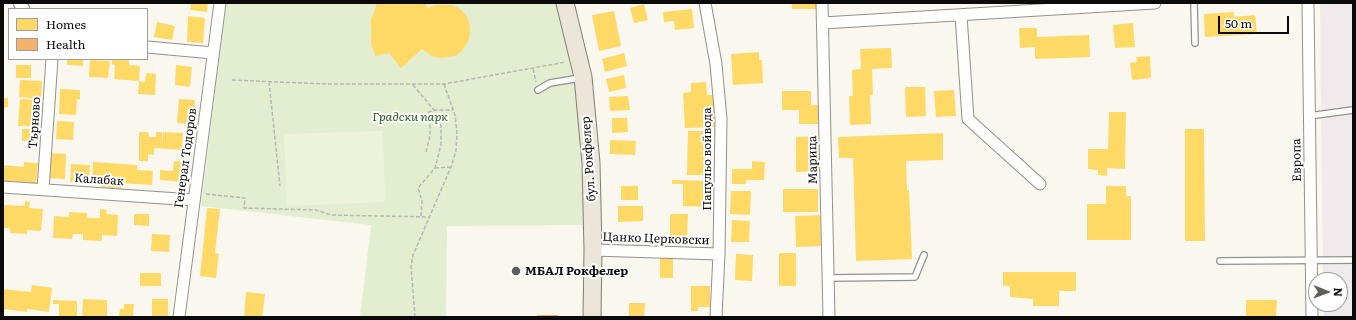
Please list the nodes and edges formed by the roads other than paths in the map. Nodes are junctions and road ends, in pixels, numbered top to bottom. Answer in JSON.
{"nodes":[{"id":1,"x":220,"y":3,"type":"edge"},
{"id":2,"x":564,"y":3,"type":"edge"},
{"id":3,"x":705,"y":3,"type":"edge"},
{"id":4,"x":822,"y":3,"type":"edge"},
{"id":5,"x":1147,"y":3,"type":"edge"},
{"id":6,"x":1155,"y":3,"type":"edge"},
{"id":7,"x":1194,"y":3,"type":"edge"},
{"id":8,"x":1308,"y":3,"type":"edge"},
{"id":9,"x":961,"y":15,"type":"junction"},
{"id":10,"x":823,"y":23,"type":"junction"},
{"id":11,"x":1195,"y":43,"type":"dead end"},
{"id":12,"x":148,"y":47,"type":"edge"},
{"id":13,"x":213,"y":53,"type":"junction"},
{"id":14,"x":52,"y":60,"type":"edge"},
{"id":15,"x":583,"y":77,"type":"junction"},
{"id":16,"x":538,"y":90,"type":"road end"},
{"id":17,"x":1353,"y":110,"type":"edge"},
{"id":18,"x":1309,"y":116,"type":"junction"},
{"id":19,"x":1040,"y":184,"type":"dead end"},
{"id":20,"x":3,"y":187,"type":"edge"},
{"id":21,"x":43,"y":189,"type":"junction"},
{"id":22,"x":193,"y":200,"type":"junction"},
{"id":23,"x":593,"y":250,"type":"junction"},
{"id":24,"x":719,"y":254,"type":"junction"},
{"id":25,"x":924,"y":255,"type":"dead end"},
{"id":26,"x":1311,"y":260,"type":"junction"},
{"id":27,"x":1353,"y":260,"type":"edge"},
{"id":28,"x":1220,"y":262,"type":"dead end"},
{"id":29,"x":828,"y":278,"type":"junction"},
{"id":30,"x":179,"y":317,"type":"edge"},
{"id":31,"x":592,"y":317,"type":"edge"},
{"id":32,"x":716,"y":317,"type":"edge"},
{"id":33,"x":829,"y":317,"type":"edge"},
{"id":34,"x":1312,"y":317,"type":"edge"}],
"edges":[{"from":1,"to":13,"type":"street","name":"Генерал Тодоров"},
{"from":2,"to":15,"type":"main road","name":"бул. Рокфелер"},
{"from":3,"to":24,"type":"street","name":"Папульо войвода"},
{"from":4,"to":10,"type":"street","name":"Марица"},
{"from":5,"to":6,"type":"street"},
{"from":5,"to":9,"type":"street"},
{"from":7,"to":11,"type":"lane"},
{"from":8,"to":18,"type":"street","name":"Европа"},
{"from":9,"to":10,"type":"street"},
{"from":9,"to":19,"type":"street"},
{"from":10,"to":29,"type":"street","name":"Марица"},
{"from":12,"to":13,"type":"street"},
{"from":13,"to":22,"type":"street","name":"Генерал Тодоров"},
{"from":14,"to":21,"type":"street","name":"Търново"},
{"from":15,"to":16,"type":"lane"},
{"from":15,"to":23,"type":"main road","name":"бул. Рокфелер"},
{"from":17,"to":18,"type":"lane"},
{"from":18,"to":26,"type":"street","name":"Европа"},
{"from":20,"to":21,"type":"street","name":"Калабак"},
{"from":21,"to":22,"type":"street","name":"Калабак"},
{"from":22,"to":30,"type":"street","name":"Генерал Тодоров"},
{"from":23,"to":24,"type":"street","name":"Цанко Церковски"},
{"from":23,"to":31,"type":"main road","name":"бул. Рокфелер"},
{"from":24,"to":32,"type":"street","name":"Папульо войвода"},
{"from":25,"to":29,"type":"lane"},
{"from":26,"to":27,"type":"lane"},
{"from":26,"to":28,"type":"lane"},
{"from":26,"to":34,"type":"street","name":"Европа"},
{"from":29,"to":33,"type":"street","name":"Марица"}]}
